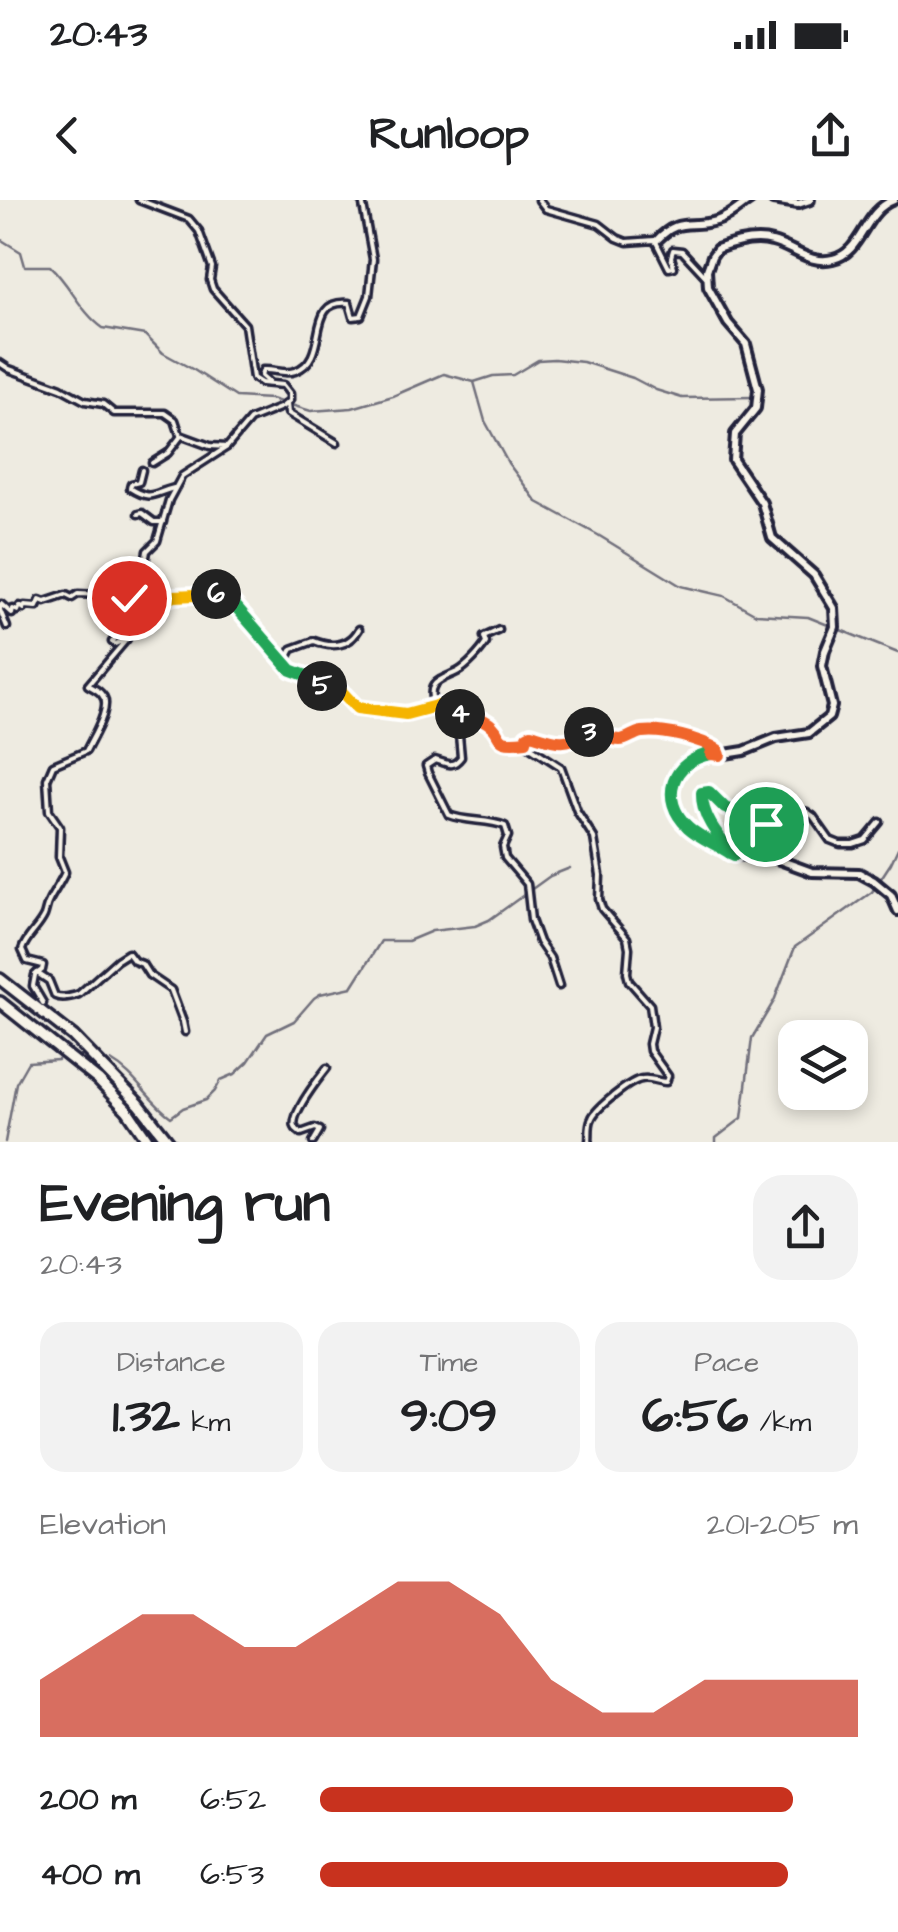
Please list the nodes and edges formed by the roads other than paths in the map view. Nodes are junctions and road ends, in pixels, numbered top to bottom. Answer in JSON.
{"nodes":[{"id":1,"x":139,"y":200,"type":"edge"},
{"id":2,"x":362,"y":200,"type":"edge"},
{"id":3,"x":539,"y":200,"type":"edge"},
{"id":4,"x":750,"y":200,"type":"edge"},
{"id":5,"x":773,"y":200,"type":"edge"},
{"id":6,"x":810,"y":200,"type":"edge"},
{"id":7,"x":894,"y":200,"type":"edge"},
{"id":8,"x":656,"y":241,"type":"junction"},
{"id":9,"x":707,"y":278,"type":"junction"},
{"id":10,"x":0,"y":363,"type":"edge"},
{"id":11,"x":268,"y":382,"type":"junction"},
{"id":12,"x":288,"y":402,"type":"junction"},
{"id":13,"x":181,"y":436,"type":"junction"},
{"id":14,"x":337,"y":443,"type":"dead end"},
{"id":15,"x":227,"y":446,"type":"junction"},
{"id":16,"x":152,"y":463,"type":"dead end"},
{"id":17,"x":142,"y":470,"type":"dead end"},
{"id":18,"x":174,"y":488,"type":"junction"},
{"id":19,"x":138,"y":514,"type":"dead end"},
{"id":20,"x":163,"y":522,"type":"junction"},
{"id":21,"x":127,"y":594,"type":"junction"},
{"id":22,"x":0,"y":609,"type":"edge"},
{"id":23,"x":8,"y":627,"type":"dead end"},
{"id":24,"x":359,"y":629,"type":"dead end"},
{"id":25,"x":499,"y":630,"type":"dead end"},
{"id":26,"x":285,"y":662,"type":"junction"},
{"id":27,"x":434,"y":707,"type":"junction"},
{"id":28,"x":457,"y":712,"type":"junction"},
{"id":29,"x":526,"y":741,"type":"junction"},
{"id":30,"x":720,"y":755,"type":"junction"},
{"id":31,"x":880,"y":822,"type":"dead end"},
{"id":32,"x":734,"y":855,"type":"junction"},
{"id":33,"x":898,"y":910,"type":"edge"},
{"id":34,"x":37,"y":973,"type":"junction"},
{"id":35,"x":0,"y":979,"type":"edge"},
{"id":36,"x":559,"y":986,"type":"dead end"},
{"id":37,"x":0,"y":1002,"type":"edge"},
{"id":38,"x":43,"y":1003,"type":"dead end"},
{"id":39,"x":185,"y":1032,"type":"dead end"},
{"id":40,"x":327,"y":1068,"type":"dead end"},
{"id":41,"x":149,"y":1142,"type":"edge"},
{"id":42,"x":169,"y":1142,"type":"edge"},
{"id":43,"x":313,"y":1142,"type":"edge"},
{"id":44,"x":589,"y":1142,"type":"edge"}],
"edges":[{"from":1,"to":11,"type":"street"},
{"from":2,"to":11,"type":"street"},
{"from":3,"to":8,"type":"street"},
{"from":4,"to":8,"type":"main road"},
{"from":5,"to":6,"type":"main road"},
{"from":7,"to":9,"type":"main road"},
{"from":8,"to":9,"type":"street"},
{"from":9,"to":30,"type":"main road"},
{"from":10,"to":13,"type":"street"},
{"from":11,"to":12,"type":"street"},
{"from":12,"to":14,"type":"street"},
{"from":12,"to":15,"type":"street"},
{"from":13,"to":15,"type":"street"},
{"from":13,"to":16,"type":"street"},
{"from":15,"to":18,"type":"street"},
{"from":17,"to":18,"type":"street"},
{"from":18,"to":20,"type":"street"},
{"from":19,"to":20,"type":"street"},
{"from":20,"to":21,"type":"street"},
{"from":21,"to":22,"type":"street"},
{"from":21,"to":26,"type":"street"},
{"from":21,"to":34,"type":"street"},
{"from":22,"to":23,"type":"street"},
{"from":24,"to":26,"type":"street"},
{"from":25,"to":27,"type":"street"},
{"from":26,"to":27,"type":"street"},
{"from":27,"to":28,"type":"street"},
{"from":28,"to":29,"type":"street"},
{"from":28,"to":36,"type":"street"},
{"from":29,"to":30,"type":"street"},
{"from":29,"to":44,"type":"street"},
{"from":30,"to":32,"type":"main road"},
{"from":31,"to":32,"type":"street"},
{"from":32,"to":33,"type":"main road"},
{"from":34,"to":38,"type":"street"},
{"from":34,"to":39,"type":"street"},
{"from":35,"to":42,"type":"highway"},
{"from":37,"to":41,"type":"highway"},
{"from":40,"to":43,"type":"street"}]}
